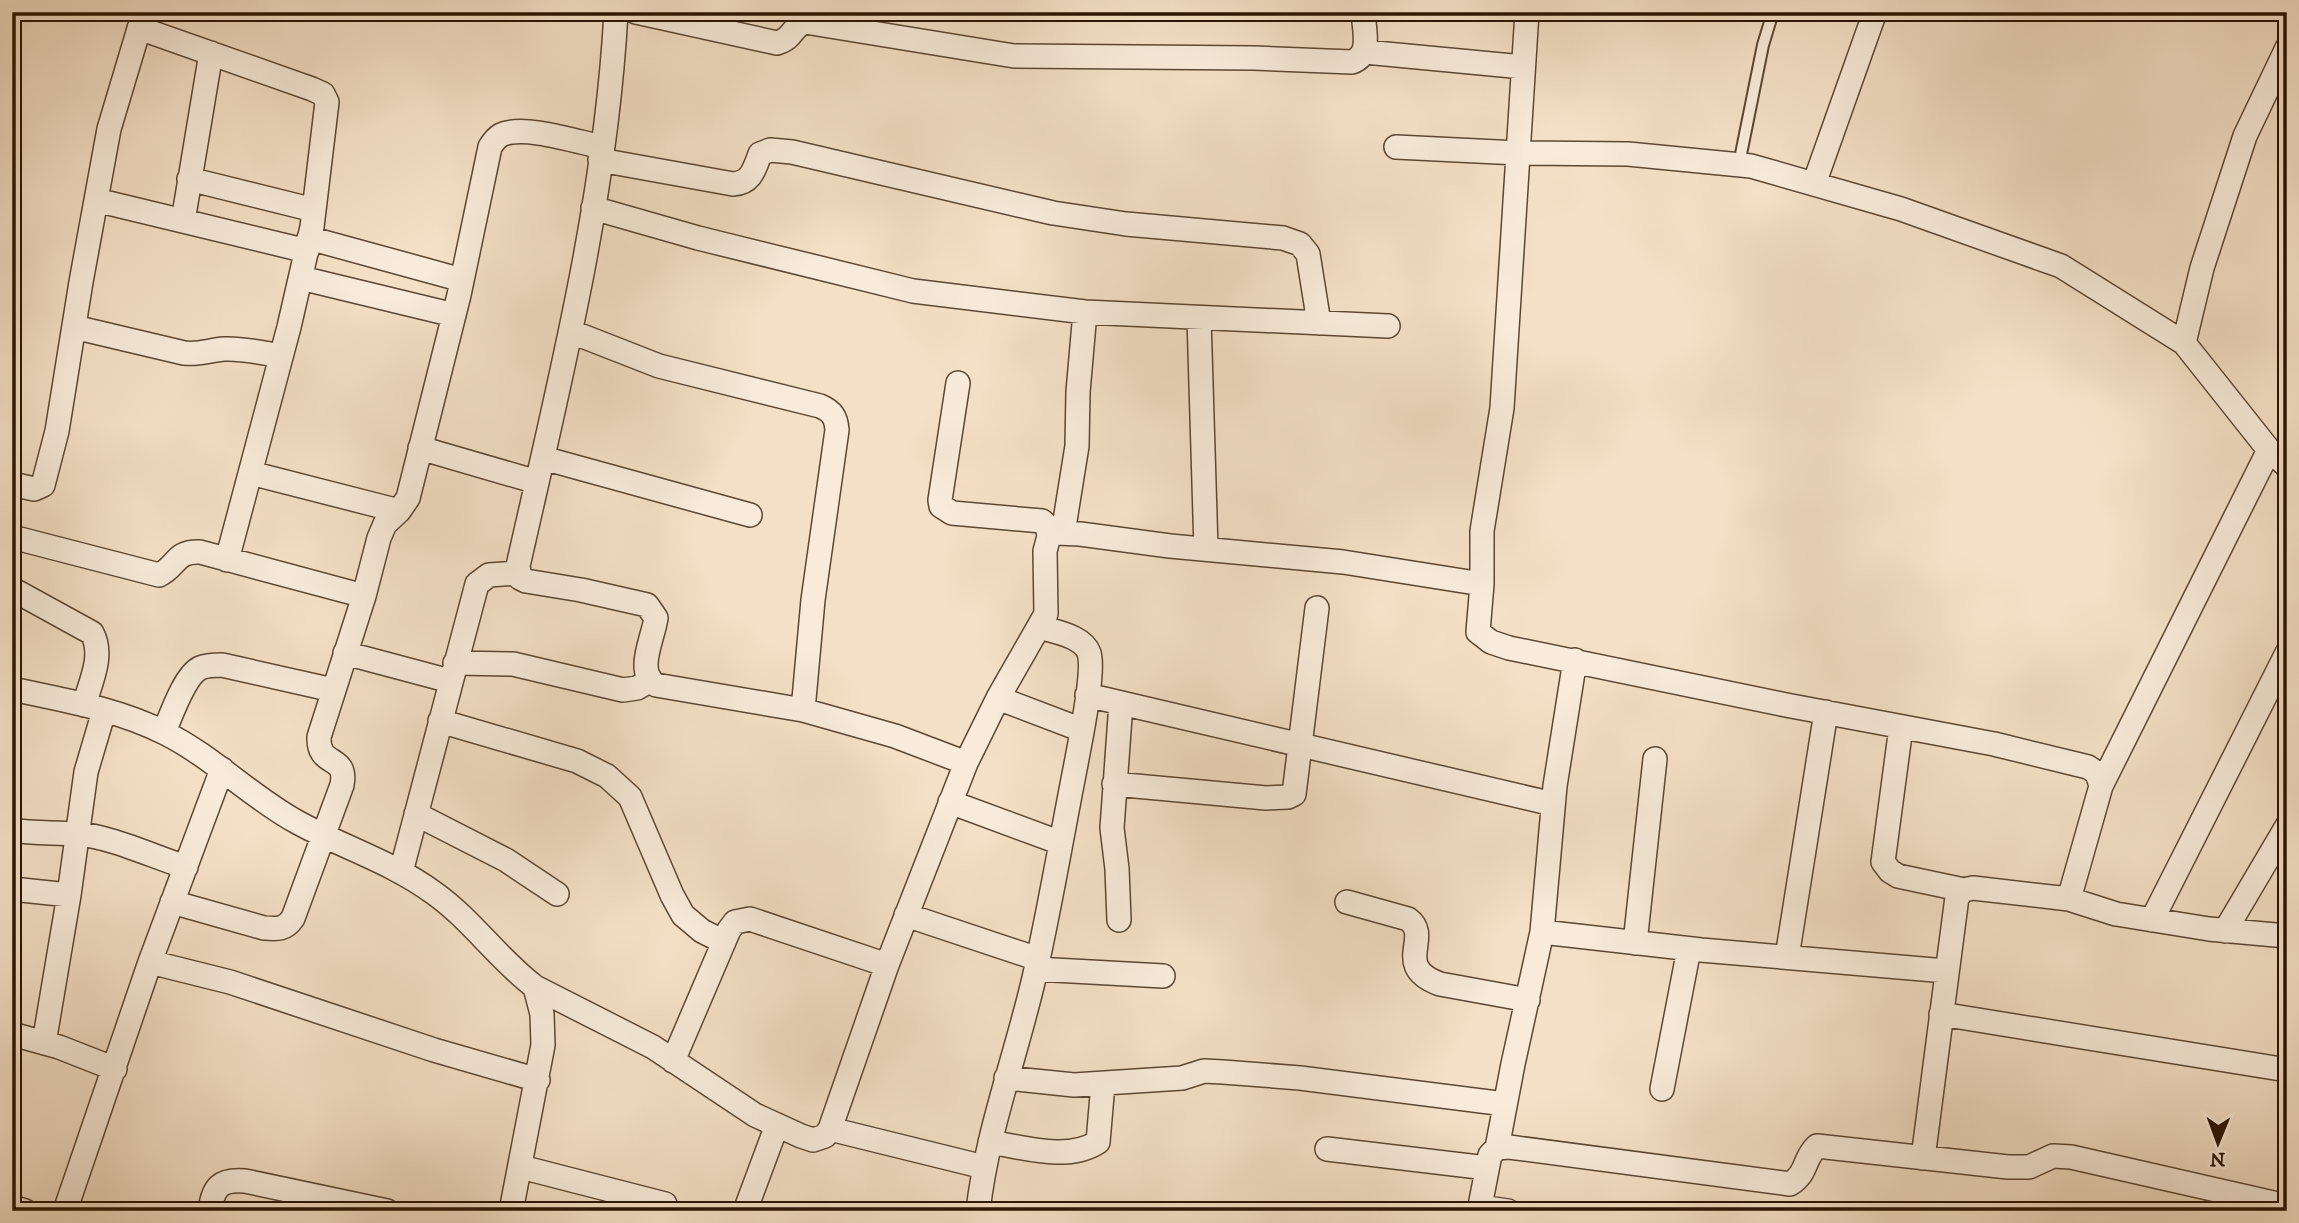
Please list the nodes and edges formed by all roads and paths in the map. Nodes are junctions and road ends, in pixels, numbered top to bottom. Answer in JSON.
{"nodes":[{"id":1,"x":616,"y":12,"type":"edge"},
{"id":2,"x":636,"y":12,"type":"edge"},
{"id":3,"x":1363,"y":12,"type":"edge"},
{"id":4,"x":1527,"y":12,"type":"edge"},
{"id":5,"x":1773,"y":12,"type":"edge"},
{"id":6,"x":1875,"y":12,"type":"edge"},
{"id":7,"x":141,"y":20,"type":"edge"},
{"id":8,"x":2287,"y":48,"type":"edge"},
{"id":9,"x":1365,"y":52,"type":"junction"},
{"id":10,"x":211,"y":53,"type":"junction"},
{"id":11,"x":1523,"y":67,"type":"junction"},
{"id":12,"x":1396,"y":147,"type":"dead end"},
{"id":13,"x":601,"y":153,"type":"junction"},
{"id":14,"x":1518,"y":153,"type":"junction"},
{"id":15,"x":1739,"y":164,"type":"junction"},
{"id":16,"x":189,"y":178,"type":"junction"},
{"id":17,"x":1814,"y":184,"type":"junction"},
{"id":18,"x":96,"y":200,"type":"junction"},
{"id":19,"x":593,"y":208,"type":"junction"},
{"id":20,"x":314,"y":209,"type":"junction"},
{"id":21,"x":183,"y":221,"type":"junction"},
{"id":22,"x":308,"y":245,"type":"junction"},
{"id":23,"x":300,"y":278,"type":"junction"},
{"id":24,"x":462,"y":280,"type":"junction"},
{"id":25,"x":1086,"y":312,"type":"junction"},
{"id":26,"x":454,"y":315,"type":"junction"},
{"id":27,"x":1199,"y":318,"type":"junction"},
{"id":28,"x":1319,"y":323,"type":"junction"},
{"id":29,"x":1388,"y":326,"type":"dead end"},
{"id":30,"x":74,"y":327,"type":"junction"},
{"id":31,"x":572,"y":332,"type":"junction"},
{"id":32,"x":2184,"y":343,"type":"junction"},
{"id":33,"x":281,"y":356,"type":"junction"},
{"id":34,"x":958,"y":383,"type":"dead end"},
{"id":35,"x":420,"y":448,"type":"junction"},
{"id":36,"x":2269,"y":450,"type":"junction"},
{"id":37,"x":543,"y":458,"type":"junction"},
{"id":38,"x":2287,"y":466,"type":"edge"},
{"id":39,"x":251,"y":472,"type":"junction"},
{"id":40,"x":537,"y":482,"type":"junction"},
{"id":41,"x":12,"y":484,"type":"edge"},
{"id":42,"x":399,"y":511,"type":"junction"},
{"id":43,"x":750,"y":515,"type":"dead end"},
{"id":44,"x":1056,"y":535,"type":"junction"},
{"id":45,"x":12,"y":537,"type":"edge"},
{"id":46,"x":1206,"y":549,"type":"junction"},
{"id":47,"x":227,"y":560,"type":"junction"},
{"id":48,"x":518,"y":573,"type":"junction"},
{"id":49,"x":1482,"y":583,"type":"junction"},
{"id":50,"x":12,"y":589,"type":"edge"},
{"id":51,"x":363,"y":596,"type":"junction"},
{"id":52,"x":1317,"y":608,"type":"dead end"},
{"id":53,"x":1040,"y":626,"type":"junction"},
{"id":54,"x":345,"y":653,"type":"junction"},
{"id":55,"x":2287,"y":653,"type":"edge"},
{"id":56,"x":1575,"y":660,"type":"junction"},
{"id":57,"x":453,"y":672,"type":"junction"},
{"id":58,"x":649,"y":681,"type":"junction"},
{"id":59,"x":12,"y":689,"type":"edge"},
{"id":60,"x":333,"y":690,"type":"junction"},
{"id":61,"x":1087,"y":695,"type":"junction"},
{"id":62,"x":998,"y":698,"type":"junction"},
{"id":63,"x":1121,"y":703,"type":"junction"},
{"id":64,"x":94,"y":708,"type":"junction"},
{"id":65,"x":803,"y":709,"type":"junction"},
{"id":66,"x":1826,"y":712,"type":"junction"},
{"id":67,"x":440,"y":721,"type":"junction"},
{"id":68,"x":1901,"y":727,"type":"junction"},
{"id":69,"x":1082,"y":730,"type":"junction"},
{"id":70,"x":164,"y":732,"type":"junction"},
{"id":71,"x":1301,"y":745,"type":"junction"},
{"id":72,"x":1655,"y":759,"type":"dead end"},
{"id":73,"x":966,"y":763,"type":"junction"},
{"id":74,"x":222,"y":769,"type":"junction"},
{"id":75,"x":1114,"y":784,"type":"junction"},
{"id":76,"x":2101,"y":786,"type":"junction"},
{"id":77,"x":950,"y":802,"type":"junction"},
{"id":78,"x":1553,"y":804,"type":"junction"},
{"id":79,"x":416,"y":814,"type":"junction"},
{"id":80,"x":2287,"y":825,"type":"edge"},
{"id":81,"x":12,"y":830,"type":"edge"},
{"id":82,"x":77,"y":834,"type":"junction"},
{"id":83,"x":324,"y":835,"type":"junction"},
{"id":84,"x":1061,"y":843,"type":"junction"},
{"id":85,"x":186,"y":867,"type":"junction"},
{"id":86,"x":401,"y":872,"type":"junction"},
{"id":87,"x":12,"y":889,"type":"edge"},
{"id":88,"x":1964,"y":890,"type":"junction"},
{"id":89,"x":556,"y":894,"type":"dead end"},
{"id":90,"x":69,"y":895,"type":"junction"},
{"id":91,"x":2069,"y":899,"type":"junction"},
{"id":92,"x":173,"y":902,"type":"junction"},
{"id":93,"x":1348,"y":902,"type":"dead end"},
{"id":94,"x":906,"y":915,"type":"junction"},
{"id":95,"x":1119,"y":920,"type":"dead end"},
{"id":96,"x":2152,"y":920,"type":"junction"},
{"id":97,"x":2225,"y":930,"type":"junction"},
{"id":98,"x":1542,"y":932,"type":"junction"},
{"id":99,"x":2287,"y":936,"type":"edge"},
{"id":100,"x":724,"y":942,"type":"junction"},
{"id":101,"x":1635,"y":943,"type":"junction"},
{"id":102,"x":1689,"y":949,"type":"junction"},
{"id":103,"x":1787,"y":957,"type":"junction"},
{"id":104,"x":150,"y":962,"type":"junction"},
{"id":105,"x":1037,"y":964,"type":"junction"},
{"id":106,"x":887,"y":965,"type":"junction"},
{"id":107,"x":1946,"y":971,"type":"junction"},
{"id":108,"x":1163,"y":976,"type":"dead end"},
{"id":109,"x":535,"y":987,"type":"junction"},
{"id":110,"x":1528,"y":1000,"type":"junction"},
{"id":111,"x":1941,"y":1014,"type":"junction"},
{"id":112,"x":12,"y":1034,"type":"edge"},
{"id":113,"x":44,"y":1043,"type":"junction"},
{"id":114,"x":673,"y":1060,"type":"junction"},
{"id":115,"x":115,"y":1069,"type":"junction"},
{"id":116,"x":2287,"y":1070,"type":"edge"},
{"id":117,"x":1006,"y":1078,"type":"junction"},
{"id":118,"x":538,"y":1080,"type":"junction"},
{"id":119,"x":1103,"y":1084,"type":"junction"},
{"id":120,"x":1662,"y":1089,"type":"dead end"},
{"id":121,"x":1506,"y":1104,"type":"junction"},
{"id":122,"x":777,"y":1125,"type":"junction"},
{"id":123,"x":830,"y":1129,"type":"junction"},
{"id":124,"x":990,"y":1142,"type":"junction"},
{"id":125,"x":1327,"y":1149,"type":"dead end"},
{"id":126,"x":1492,"y":1158,"type":"junction"},
{"id":127,"x":1923,"y":1158,"type":"junction"},
{"id":128,"x":521,"y":1167,"type":"junction"},
{"id":129,"x":984,"y":1167,"type":"junction"},
{"id":130,"x":665,"y":1204,"type":"dead end"},
{"id":131,"x":2278,"y":1206,"type":"edge"},
{"id":132,"x":12,"y":1207,"type":"edge"},
{"id":133,"x":1480,"y":1209,"type":"edge"},
{"id":134,"x":25,"y":1211,"type":"edge"},
{"id":135,"x":65,"y":1211,"type":"edge"},
{"id":136,"x":210,"y":1211,"type":"edge"},
{"id":137,"x":387,"y":1211,"type":"edge"},
{"id":138,"x":511,"y":1211,"type":"edge"},
{"id":139,"x":745,"y":1211,"type":"edge"},
{"id":140,"x":978,"y":1211,"type":"edge"},
{"id":141,"x":1508,"y":1211,"type":"edge"}],
"edges":[{"from":1,"to":13,"type":"street"},
{"from":2,"to":9,"type":"street"},
{"from":3,"to":9,"type":"street"},
{"from":4,"to":11,"type":"street"},
{"from":5,"to":15,"type":"lane"},
{"from":6,"to":17,"type":"street"},
{"from":7,"to":10,"type":"street"},
{"from":7,"to":18,"type":"street"},
{"from":8,"to":32,"type":"street"},
{"from":9,"to":11,"type":"street"},
{"from":10,"to":16,"type":"street"},
{"from":10,"to":20,"type":"street"},
{"from":11,"to":14,"type":"street"},
{"from":12,"to":14,"type":"street"},
{"from":13,"to":19,"type":"street"},
{"from":13,"to":24,"type":"street"},
{"from":13,"to":28,"type":"street"},
{"from":14,"to":15,"type":"street"},
{"from":14,"to":49,"type":"street"},
{"from":15,"to":17,"type":"street"},
{"from":16,"to":20,"type":"street"},
{"from":16,"to":21,"type":"street"},
{"from":17,"to":32,"type":"street"},
{"from":18,"to":21,"type":"street"},
{"from":18,"to":30,"type":"street"},
{"from":19,"to":25,"type":"street"},
{"from":19,"to":31,"type":"street"},
{"from":20,"to":22,"type":"street"},
{"from":21,"to":22,"type":"street"},
{"from":22,"to":23,"type":"street"},
{"from":22,"to":24,"type":"street"},
{"from":23,"to":26,"type":"street"},
{"from":23,"to":33,"type":"street"},
{"from":24,"to":26,"type":"street"},
{"from":25,"to":27,"type":"street"},
{"from":25,"to":44,"type":"street"},
{"from":26,"to":35,"type":"street"},
{"from":27,"to":28,"type":"street"},
{"from":27,"to":46,"type":"street"},
{"from":28,"to":29,"type":"street"},
{"from":30,"to":33,"type":"street"},
{"from":30,"to":41,"type":"street"},
{"from":31,"to":37,"type":"street"},
{"from":31,"to":65,"type":"street"},
{"from":32,"to":36,"type":"street"},
{"from":33,"to":39,"type":"street"},
{"from":34,"to":44,"type":"street"},
{"from":35,"to":40,"type":"street"},
{"from":35,"to":42,"type":"street"},
{"from":36,"to":38,"type":"street"},
{"from":36,"to":76,"type":"street"},
{"from":37,"to":40,"type":"street"},
{"from":37,"to":43,"type":"street"},
{"from":39,"to":42,"type":"street"},
{"from":39,"to":47,"type":"street"},
{"from":40,"to":48,"type":"street"},
{"from":42,"to":51,"type":"street"},
{"from":44,"to":46,"type":"street"},
{"from":44,"to":53,"type":"street"},
{"from":45,"to":47,"type":"street"},
{"from":46,"to":49,"type":"street"},
{"from":47,"to":51,"type":"street"},
{"from":48,"to":57,"type":"street"},
{"from":48,"to":58,"type":"street"},
{"from":49,"to":56,"type":"street"},
{"from":50,"to":64,"type":"street"},
{"from":51,"to":54,"type":"street"},
{"from":52,"to":71,"type":"street"},
{"from":53,"to":61,"type":"street"},
{"from":53,"to":62,"type":"street"},
{"from":54,"to":57,"type":"street"},
{"from":54,"to":60,"type":"street"},
{"from":55,"to":96,"type":"street"},
{"from":56,"to":66,"type":"street"},
{"from":56,"to":78,"type":"street"},
{"from":57,"to":58,"type":"street"},
{"from":57,"to":67,"type":"street"},
{"from":58,"to":65,"type":"street"},
{"from":59,"to":64,"type":"street"},
{"from":60,"to":70,"type":"street"},
{"from":60,"to":83,"type":"street"},
{"from":61,"to":63,"type":"street"},
{"from":61,"to":69,"type":"street"},
{"from":62,"to":69,"type":"street"},
{"from":62,"to":73,"type":"street"},
{"from":63,"to":71,"type":"street"},
{"from":63,"to":75,"type":"street"},
{"from":64,"to":70,"type":"street"},
{"from":64,"to":82,"type":"street"},
{"from":65,"to":73,"type":"street"},
{"from":66,"to":68,"type":"street"},
{"from":66,"to":103,"type":"street"},
{"from":67,"to":79,"type":"street"},
{"from":67,"to":100,"type":"street"},
{"from":68,"to":76,"type":"street"},
{"from":68,"to":88,"type":"street"},
{"from":69,"to":84,"type":"street"},
{"from":70,"to":74,"type":"street"},
{"from":71,"to":75,"type":"street"},
{"from":71,"to":78,"type":"street"},
{"from":72,"to":101,"type":"street"},
{"from":73,"to":77,"type":"street"},
{"from":74,"to":83,"type":"street"},
{"from":74,"to":85,"type":"street"},
{"from":75,"to":95,"type":"street"},
{"from":76,"to":91,"type":"street"},
{"from":77,"to":84,"type":"street"},
{"from":77,"to":94,"type":"street"},
{"from":78,"to":98,"type":"street"},
{"from":79,"to":86,"type":"street"},
{"from":79,"to":89,"type":"street"},
{"from":80,"to":97,"type":"street"},
{"from":81,"to":82,"type":"street"},
{"from":82,"to":85,"type":"street"},
{"from":82,"to":90,"type":"street"},
{"from":83,"to":86,"type":"street"},
{"from":83,"to":92,"type":"street"},
{"from":84,"to":105,"type":"street"},
{"from":85,"to":92,"type":"street"},
{"from":86,"to":109,"type":"street"},
{"from":87,"to":90,"type":"street"},
{"from":88,"to":91,"type":"street"},
{"from":88,"to":107,"type":"street"},
{"from":90,"to":113,"type":"street"},
{"from":91,"to":96,"type":"street"},
{"from":92,"to":104,"type":"street"},
{"from":93,"to":110,"type":"street"},
{"from":94,"to":105,"type":"street"},
{"from":94,"to":106,"type":"street"},
{"from":96,"to":97,"type":"street"},
{"from":97,"to":99,"type":"street"},
{"from":98,"to":101,"type":"street"},
{"from":98,"to":110,"type":"street"},
{"from":100,"to":106,"type":"street"},
{"from":100,"to":114,"type":"street"},
{"from":101,"to":102,"type":"street"},
{"from":102,"to":103,"type":"street"},
{"from":102,"to":120,"type":"street"},
{"from":103,"to":107,"type":"street"},
{"from":104,"to":115,"type":"street"},
{"from":104,"to":118,"type":"street"},
{"from":105,"to":108,"type":"street"},
{"from":105,"to":117,"type":"street"},
{"from":106,"to":123,"type":"street"},
{"from":107,"to":111,"type":"street"},
{"from":109,"to":114,"type":"street"},
{"from":109,"to":118,"type":"street"},
{"from":110,"to":121,"type":"street"},
{"from":111,"to":116,"type":"street"},
{"from":111,"to":127,"type":"street"},
{"from":112,"to":113,"type":"street"},
{"from":113,"to":115,"type":"street"},
{"from":114,"to":122,"type":"street"},
{"from":115,"to":135,"type":"street"},
{"from":117,"to":119,"type":"street"},
{"from":117,"to":124,"type":"street"},
{"from":118,"to":128,"type":"street"},
{"from":119,"to":121,"type":"street"},
{"from":119,"to":124,"type":"street"},
{"from":121,"to":126,"type":"street"},
{"from":122,"to":123,"type":"street"},
{"from":122,"to":139,"type":"street"},
{"from":123,"to":129,"type":"street"},
{"from":124,"to":129,"type":"street"},
{"from":125,"to":126,"type":"street"},
{"from":126,"to":127,"type":"street"},
{"from":126,"to":133,"type":"street"},
{"from":127,"to":131,"type":"street"},
{"from":128,"to":130,"type":"street"},
{"from":128,"to":138,"type":"street"},
{"from":129,"to":140,"type":"street"},
{"from":132,"to":134,"type":"street"},
{"from":133,"to":141,"type":"street"},
{"from":136,"to":137,"type":"street"}]}
